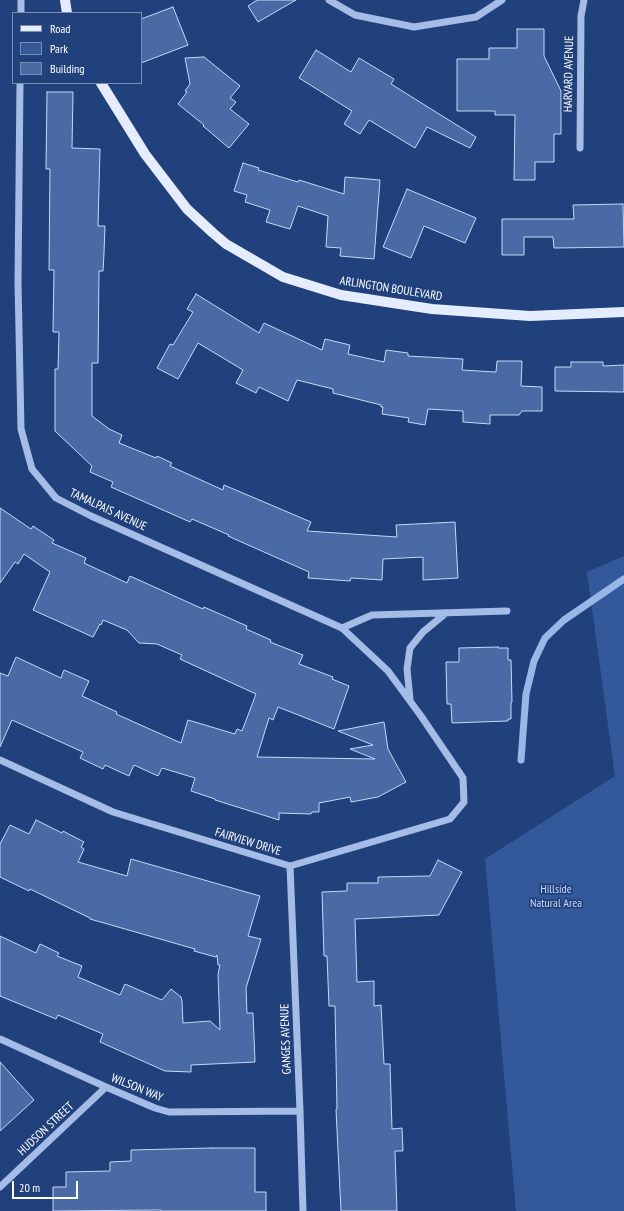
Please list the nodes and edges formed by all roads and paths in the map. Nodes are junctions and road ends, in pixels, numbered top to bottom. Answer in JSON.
{"nodes":[{"id":1,"x":21,"y":0,"type":"edge"},
{"id":2,"x":65,"y":0,"type":"edge"},
{"id":3,"x":329,"y":0,"type":"edge"},
{"id":4,"x":502,"y":0,"type":"edge"},
{"id":5,"x":584,"y":0,"type":"edge"},
{"id":6,"x":21,"y":12,"type":"edge"},
{"id":7,"x":67,"y":12,"type":"edge"},
{"id":8,"x":20,"y":84,"type":"edge"},
{"id":9,"x":103,"y":84,"type":"edge"},
{"id":10,"x":580,"y":148,"type":"dead end"},
{"id":11,"x":624,"y":312,"type":"edge"},
{"id":12,"x":507,"y":611,"type":"dead end"},
{"id":13,"x":446,"y":613,"type":"junction"},
{"id":14,"x":342,"y":628,"type":"junction"},
{"id":15,"x":410,"y":700,"type":"junction"},
{"id":16,"x":421,"y":716,"type":"joint"},
{"id":17,"x":0,"y":760,"type":"edge"},
{"id":18,"x":290,"y":866,"type":"junction"},
{"id":19,"x":0,"y":1039,"type":"edge"},
{"id":20,"x":106,"y":1087,"type":"junction"},
{"id":21,"x":300,"y":1111,"type":"junction"},
{"id":22,"x":0,"y":1188,"type":"edge"},
{"id":23,"x":303,"y":1211,"type":"edge"}],
"edges":[{"from":1,"to":6,"type":"street"},
{"from":2,"to":7,"type":"main road"},
{"from":3,"to":4,"type":"street"},
{"from":5,"to":10,"type":"street","name":"HARVARD AVENUE"},
{"from":8,"to":14,"type":"street","name":"TAMALPAIS AVENUE"},
{"from":9,"to":11,"type":"main road","name":"ARLINGTON BOULEVARD"},
{"from":12,"to":13,"type":"street"},
{"from":13,"to":14,"type":"street"},
{"from":13,"to":15,"type":"street"},
{"from":14,"to":15,"type":"street","name":"TAMALPAIS AVENUE"},
{"from":15,"to":16,"type":"street","name":"TAMALPAIS AVENUE"},
{"from":16,"to":18,"type":"street","name":"FAIRVIEW DRIVE"},
{"from":17,"to":18,"type":"street","name":"FAIRVIEW DRIVE"},
{"from":18,"to":21,"type":"street","name":"GANGES AVENUE"},
{"from":19,"to":20,"type":"street","name":"WILSON WAY"},
{"from":20,"to":21,"type":"street","name":"WILSON WAY"},
{"from":20,"to":22,"type":"street","name":"HUDSON STREET"},
{"from":21,"to":23,"type":"street","name":"GANGES AVENUE"}]}
